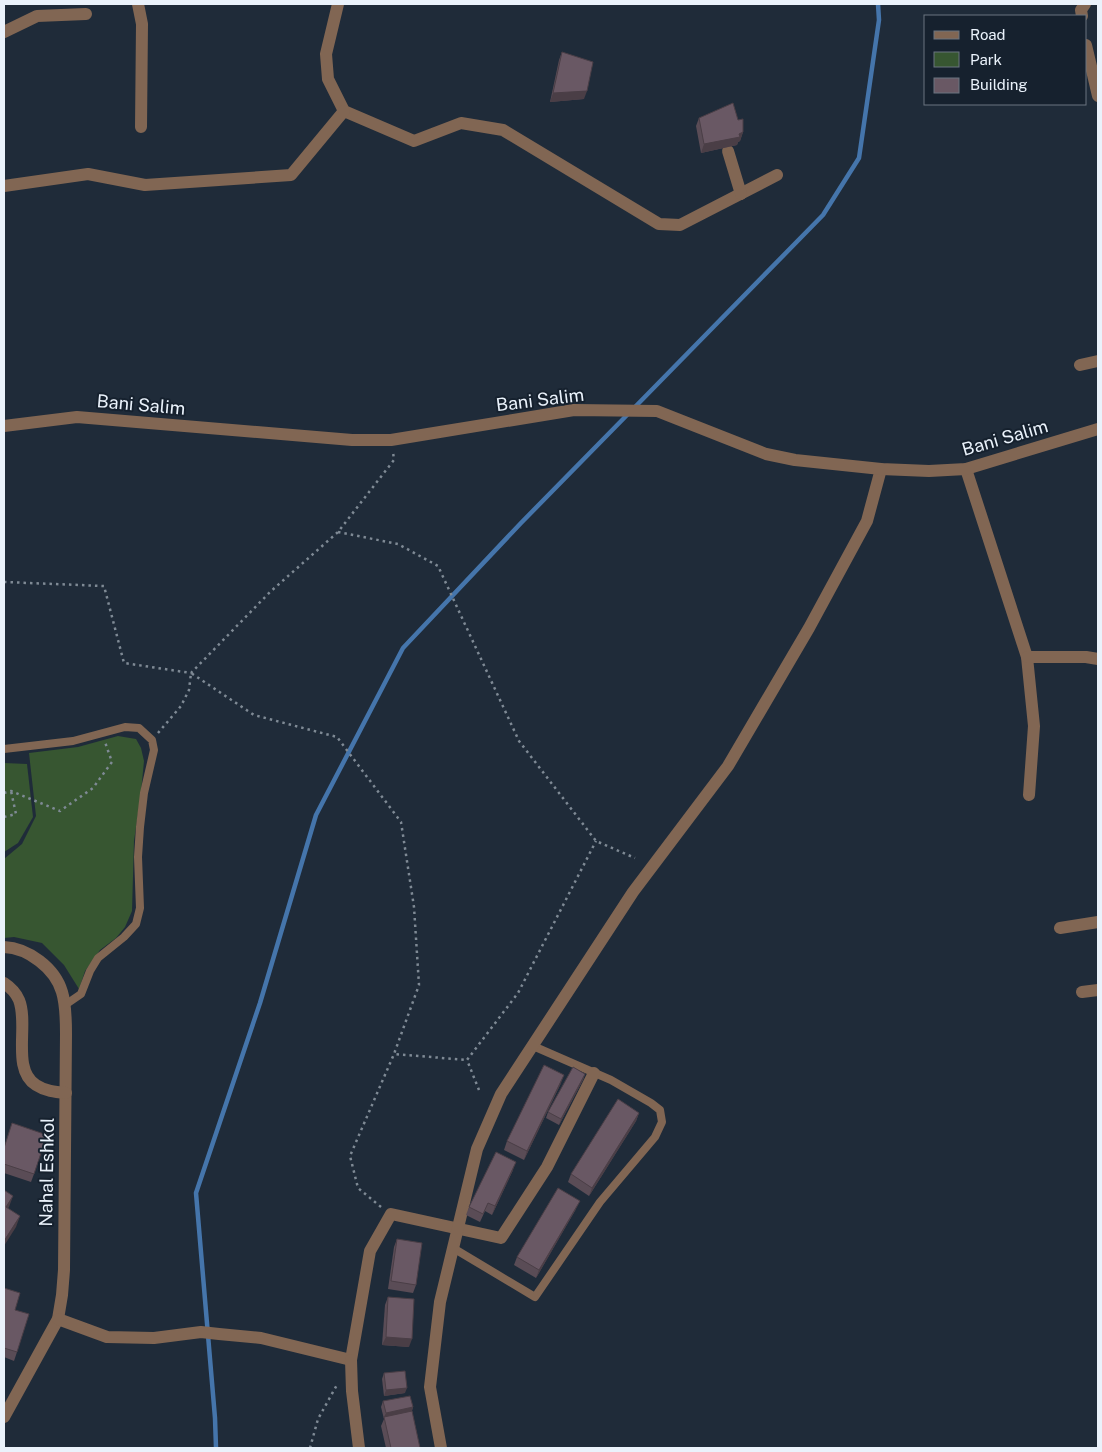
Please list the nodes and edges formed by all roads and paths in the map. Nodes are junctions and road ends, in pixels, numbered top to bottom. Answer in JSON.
{"nodes":[{"id":1,"x":138,"y":4,"type":"edge"},
{"id":2,"x":338,"y":4,"type":"edge"},
{"id":3,"x":86,"y":14,"type":"dead end"},
{"id":4,"x":4,"y":32,"type":"edge"},
{"id":5,"x":1087,"y":49,"type":"edge"},
{"id":6,"x":1098,"y":96,"type":"edge"},
{"id":7,"x":344,"y":111,"type":"junction"},
{"id":8,"x":141,"y":127,"type":"dead end"},
{"id":9,"x":728,"y":151,"type":"edge"},
{"id":10,"x":777,"y":175,"type":"dead end"},
{"id":11,"x":4,"y":186,"type":"edge"},
{"id":12,"x":741,"y":194,"type":"junction"},
{"id":13,"x":1098,"y":360,"type":"edge"},
{"id":14,"x":1080,"y":365,"type":"dead end"},
{"id":15,"x":4,"y":426,"type":"edge"},
{"id":16,"x":1098,"y":429,"type":"edge"},
{"id":17,"x":391,"y":440,"type":"junction"},
{"id":18,"x":882,"y":469,"type":"junction"},
{"id":19,"x":966,"y":469,"type":"junction"},
{"id":20,"x":338,"y":532,"type":"junction"},
{"id":21,"x":4,"y":582,"type":"edge"},
{"id":22,"x":1027,"y":656,"type":"junction"},
{"id":23,"x":1098,"y":659,"type":"edge"},
{"id":24,"x":192,"y":673,"type":"junction"},
{"id":25,"x":101,"y":732,"type":"junction"},
{"id":26,"x":152,"y":740,"type":"junction"},
{"id":27,"x":4,"y":749,"type":"edge"},
{"id":28,"x":11,"y":791,"type":"junction"},
{"id":29,"x":4,"y":793,"type":"edge"},
{"id":30,"x":1029,"y":795,"type":"dead end"},
{"id":31,"x":4,"y":817,"type":"edge"},
{"id":32,"x":596,"y":842,"type":"junction"},
{"id":33,"x":635,"y":858,"type":"dead end"},
{"id":34,"x":1098,"y":922,"type":"edge"},
{"id":35,"x":1060,"y":928,"type":"dead end"},
{"id":36,"x":4,"y":947,"type":"edge"},
{"id":37,"x":4,"y":983,"type":"edge"},
{"id":38,"x":1098,"y":990,"type":"edge"},
{"id":39,"x":1082,"y":992,"type":"dead end"},
{"id":40,"x":65,"y":1005,"type":"junction"},
{"id":41,"x":533,"y":1046,"type":"junction"},
{"id":42,"x":394,"y":1054,"type":"junction"},
{"id":43,"x":467,"y":1060,"type":"junction"},
{"id":44,"x":594,"y":1073,"type":"junction"},
{"id":45,"x":479,"y":1090,"type":"dead end"},
{"id":46,"x":66,"y":1093,"type":"junction"},
{"id":47,"x":391,"y":1214,"type":"junction"},
{"id":48,"x":458,"y":1229,"type":"junction"},
{"id":49,"x":453,"y":1248,"type":"junction"},
{"id":50,"x":58,"y":1319,"type":"junction"},
{"id":51,"x":351,"y":1360,"type":"junction"},
{"id":52,"x":4,"y":1418,"type":"edge"},
{"id":53,"x":310,"y":1448,"type":"edge"},
{"id":54,"x":359,"y":1448,"type":"edge"},
{"id":55,"x":441,"y":1448,"type":"edge"}],
"edges":[{"from":1,"to":8,"type":"street"},
{"from":2,"to":7,"type":"street"},
{"from":3,"to":4,"type":"street"},
{"from":5,"to":6,"type":"street"},
{"from":7,"to":11,"type":"street"},
{"from":7,"to":12,"type":"street"},
{"from":9,"to":12,"type":"street"},
{"from":10,"to":12,"type":"street"},
{"from":13,"to":14,"type":"street"},
{"from":15,"to":17,"type":"street","name":"Bani Salim"},
{"from":16,"to":19,"type":"street","name":"Bani Salim"},
{"from":17,"to":18,"type":"street","name":"Bani Salim"},
{"from":17,"to":20,"type":"path"},
{"from":18,"to":19,"type":"street","name":"Bani Salim"},
{"from":18,"to":41,"type":"street"},
{"from":19,"to":22,"type":"street"},
{"from":20,"to":24,"type":"path"},
{"from":20,"to":32,"type":"path"},
{"from":21,"to":24,"type":"path"},
{"from":22,"to":23,"type":"street"},
{"from":22,"to":30,"type":"street"},
{"from":24,"to":26,"type":"path"},
{"from":24,"to":42,"type":"path"},
{"from":25,"to":26,"type":"lane"},
{"from":25,"to":27,"type":"lane"},
{"from":25,"to":28,"type":"path"},
{"from":26,"to":40,"type":"lane"},
{"from":28,"to":29,"type":"path"},
{"from":28,"to":31,"type":"path"},
{"from":32,"to":33,"type":"path"},
{"from":32,"to":43,"type":"path"},
{"from":34,"to":35,"type":"street"},
{"from":36,"to":40,"type":"street","name":"Nahal Eshkol"},
{"from":37,"to":46,"type":"street"},
{"from":38,"to":39,"type":"street"},
{"from":40,"to":46,"type":"street","name":"Nahal Eshkol"},
{"from":41,"to":44,"type":"lane"},
{"from":41,"to":48,"type":"street"},
{"from":42,"to":43,"type":"path"},
{"from":42,"to":47,"type":"path"},
{"from":43,"to":45,"type":"path"},
{"from":44,"to":48,"type":"street"},
{"from":44,"to":49,"type":"lane"},
{"from":46,"to":50,"type":"street","name":"Nahal Eshkol"},
{"from":47,"to":48,"type":"street"},
{"from":47,"to":51,"type":"street"},
{"from":48,"to":49,"type":"street"},
{"from":49,"to":55,"type":"street"},
{"from":50,"to":51,"type":"street"},
{"from":50,"to":52,"type":"street","name":"Nahal Eshkol"},
{"from":51,"to":53,"type":"path"},
{"from":51,"to":54,"type":"street"}]}
